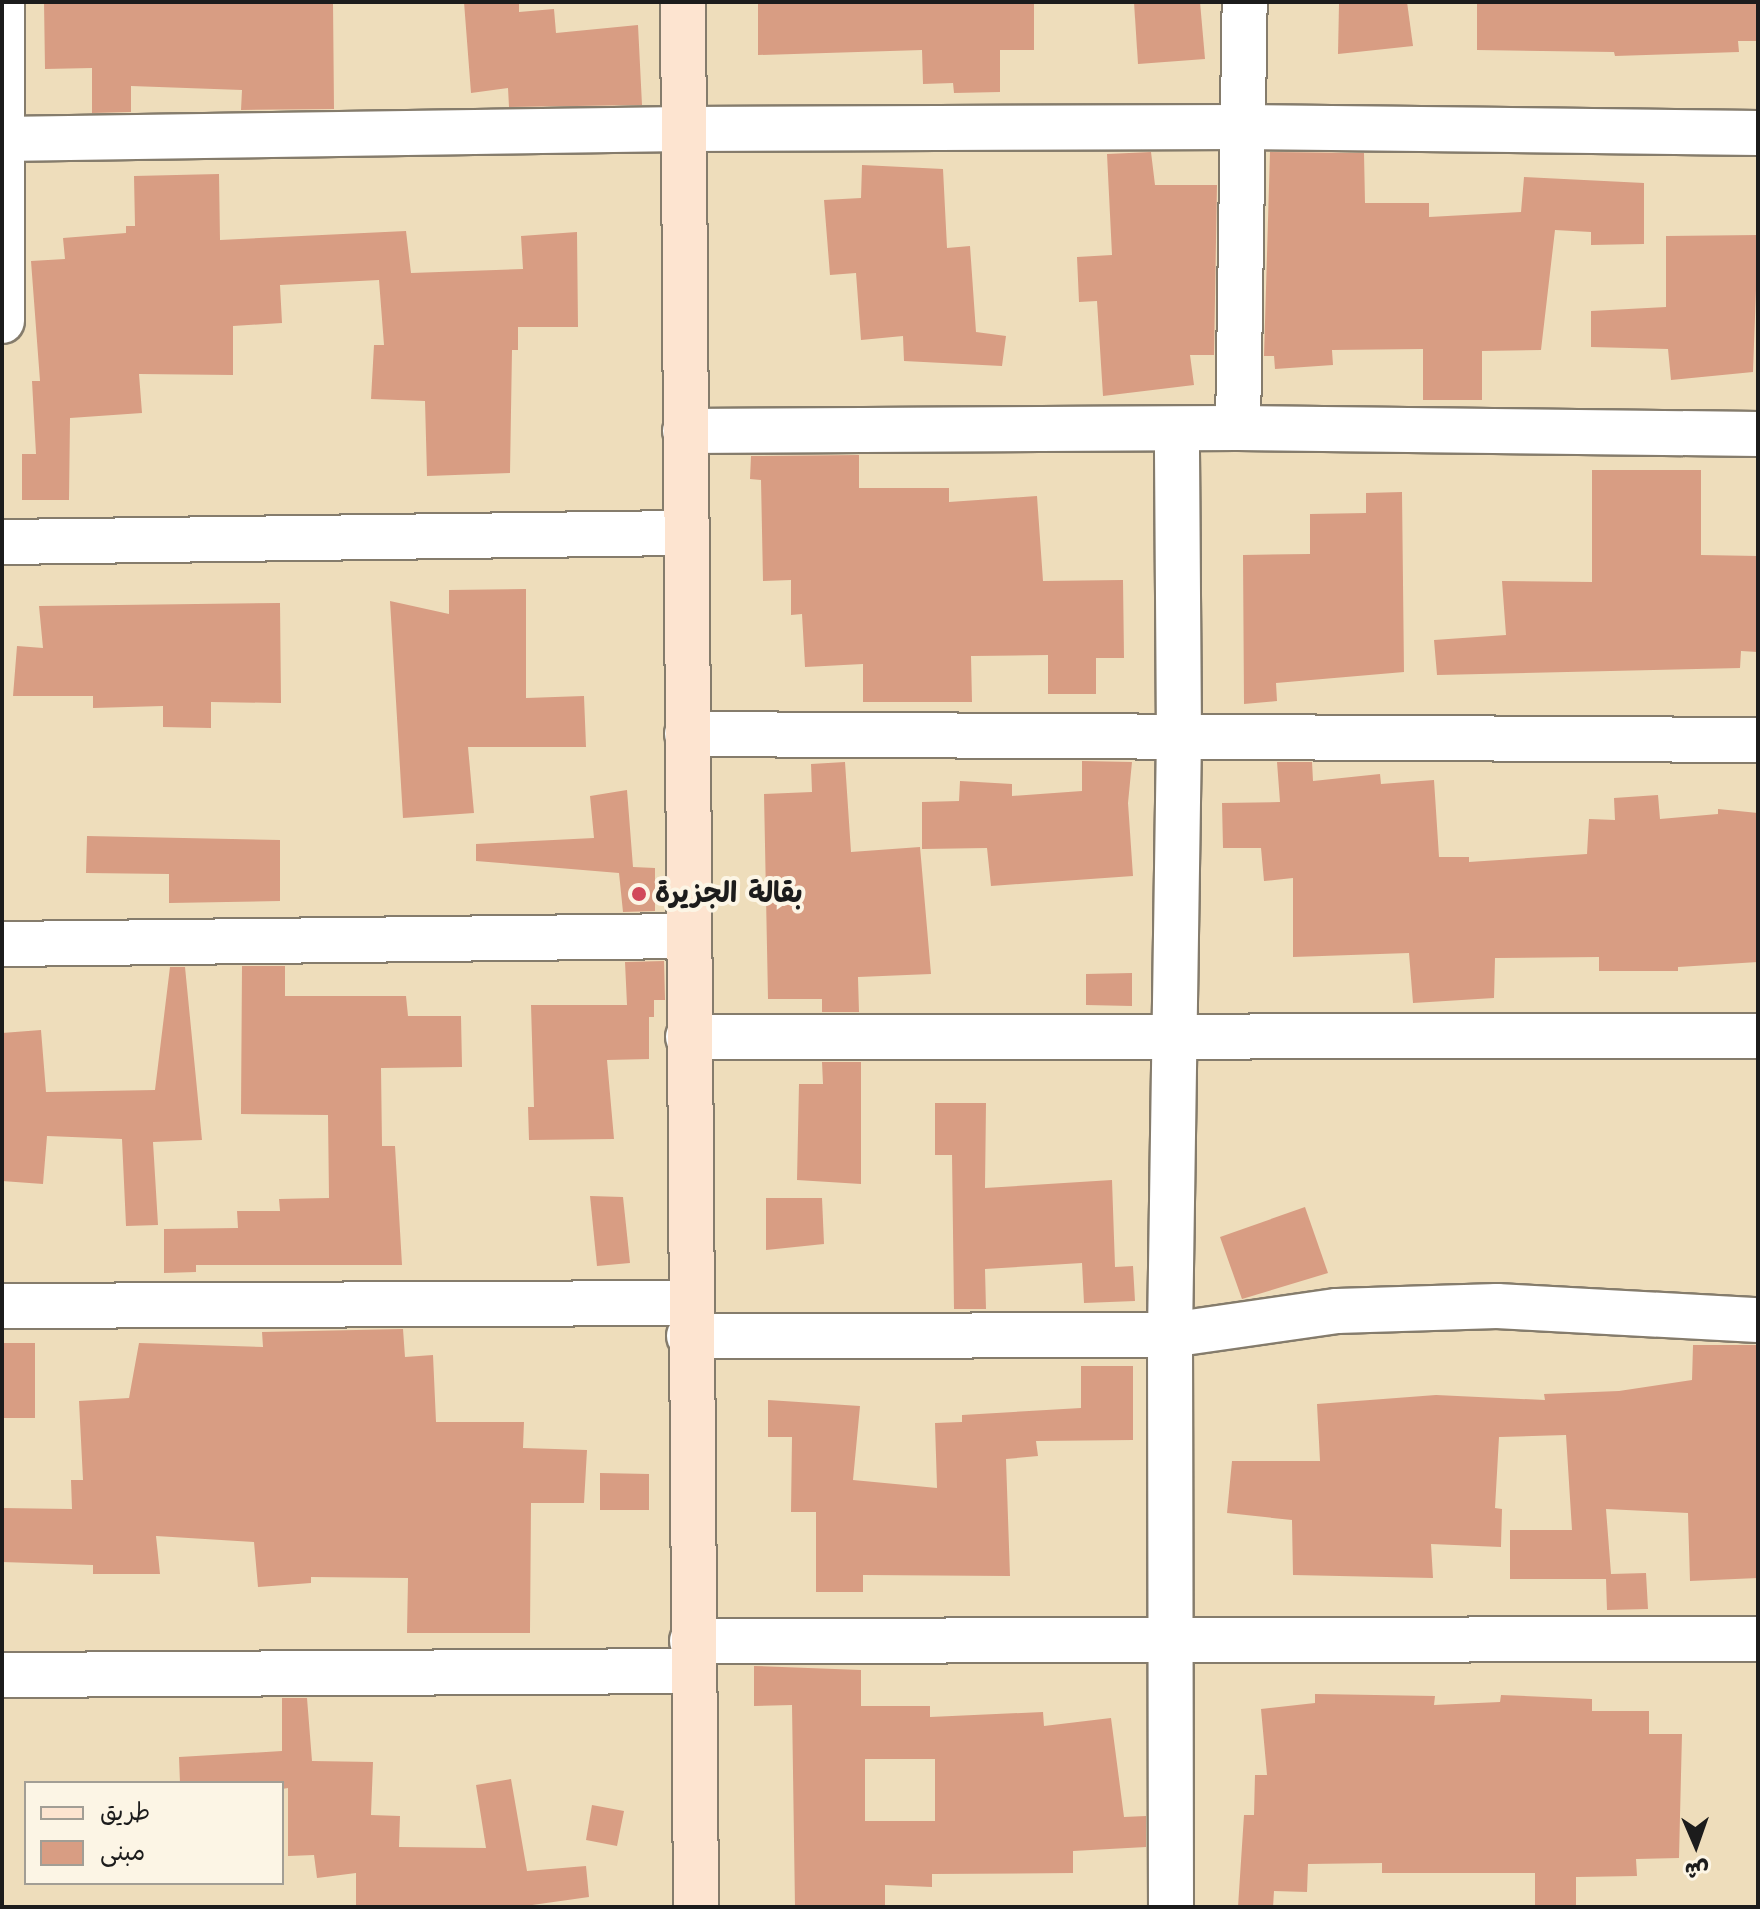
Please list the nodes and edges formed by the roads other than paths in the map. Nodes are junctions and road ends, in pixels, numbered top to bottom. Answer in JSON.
{"nodes":[{"id":1,"x":2,"y":2,"type":"edge"},
{"id":2,"x":683,"y":2,"type":"edge"},
{"id":3,"x":1245,"y":2,"type":"edge"},
{"id":4,"x":1241,"y":127,"type":"junction"},
{"id":5,"x":684,"y":129,"type":"junction"},
{"id":6,"x":1758,"y":133,"type":"edge"},
{"id":7,"x":4,"y":139,"type":"edge"},
{"id":8,"x":2,"y":321,"type":"edge"},
{"id":9,"x":1238,"y":428,"type":"junction"},
{"id":10,"x":685,"y":431,"type":"junction"},
{"id":11,"x":1177,"y":431,"type":"junction"},
{"id":12,"x":1758,"y":434,"type":"edge"},
{"id":13,"x":684,"y":533,"type":"junction"},
{"id":14,"x":2,"y":542,"type":"edge"},
{"id":15,"x":687,"y":734,"type":"junction"},
{"id":16,"x":1179,"y":738,"type":"junction"},
{"id":17,"x":1758,"y":740,"type":"edge"},
{"id":18,"x":686,"y":936,"type":"junction"},
{"id":19,"x":2,"y":944,"type":"edge"},
{"id":20,"x":1176,"y":1036,"type":"junction"},
{"id":21,"x":1758,"y":1036,"type":"edge"},
{"id":22,"x":688,"y":1037,"type":"junction"},
{"id":23,"x":2,"y":1306,"type":"edge"},
{"id":24,"x":690,"y":1320,"type":"junction"},
{"id":25,"x":1758,"y":1320,"type":"edge"},
{"id":26,"x":1170,"y":1335,"type":"junction"},
{"id":27,"x":1172,"y":1639,"type":"junction"},
{"id":28,"x":1758,"y":1639,"type":"edge"},
{"id":29,"x":692,"y":1656,"type":"junction"},
{"id":30,"x":2,"y":1675,"type":"edge"},
{"id":31,"x":696,"y":1907,"type":"edge"},
{"id":32,"x":1171,"y":1907,"type":"edge"}],
"edges":[{"from":1,"to":7,"type":"street"},
{"from":2,"to":5,"type":"street"},
{"from":3,"to":4,"type":"street"},
{"from":4,"to":5,"type":"street"},
{"from":4,"to":6,"type":"street"},
{"from":4,"to":9,"type":"street"},
{"from":5,"to":7,"type":"street"},
{"from":5,"to":10,"type":"street"},
{"from":7,"to":8,"type":"street"},
{"from":9,"to":11,"type":"street"},
{"from":9,"to":12,"type":"street"},
{"from":10,"to":11,"type":"street"},
{"from":10,"to":13,"type":"street"},
{"from":11,"to":16,"type":"street"},
{"from":13,"to":14,"type":"street"},
{"from":13,"to":15,"type":"street"},
{"from":15,"to":16,"type":"street"},
{"from":15,"to":18,"type":"street"},
{"from":16,"to":17,"type":"street"},
{"from":16,"to":20,"type":"street"},
{"from":18,"to":19,"type":"street"},
{"from":18,"to":22,"type":"street"},
{"from":20,"to":21,"type":"street"},
{"from":20,"to":22,"type":"street"},
{"from":20,"to":26,"type":"street"},
{"from":22,"to":24,"type":"street"},
{"from":23,"to":24,"type":"street"},
{"from":24,"to":26,"type":"street"},
{"from":24,"to":29,"type":"street"},
{"from":25,"to":26,"type":"street"},
{"from":26,"to":27,"type":"street"},
{"from":27,"to":28,"type":"street"},
{"from":27,"to":29,"type":"street"},
{"from":27,"to":32,"type":"street"},
{"from":29,"to":30,"type":"street"},
{"from":29,"to":31,"type":"street"}]}
